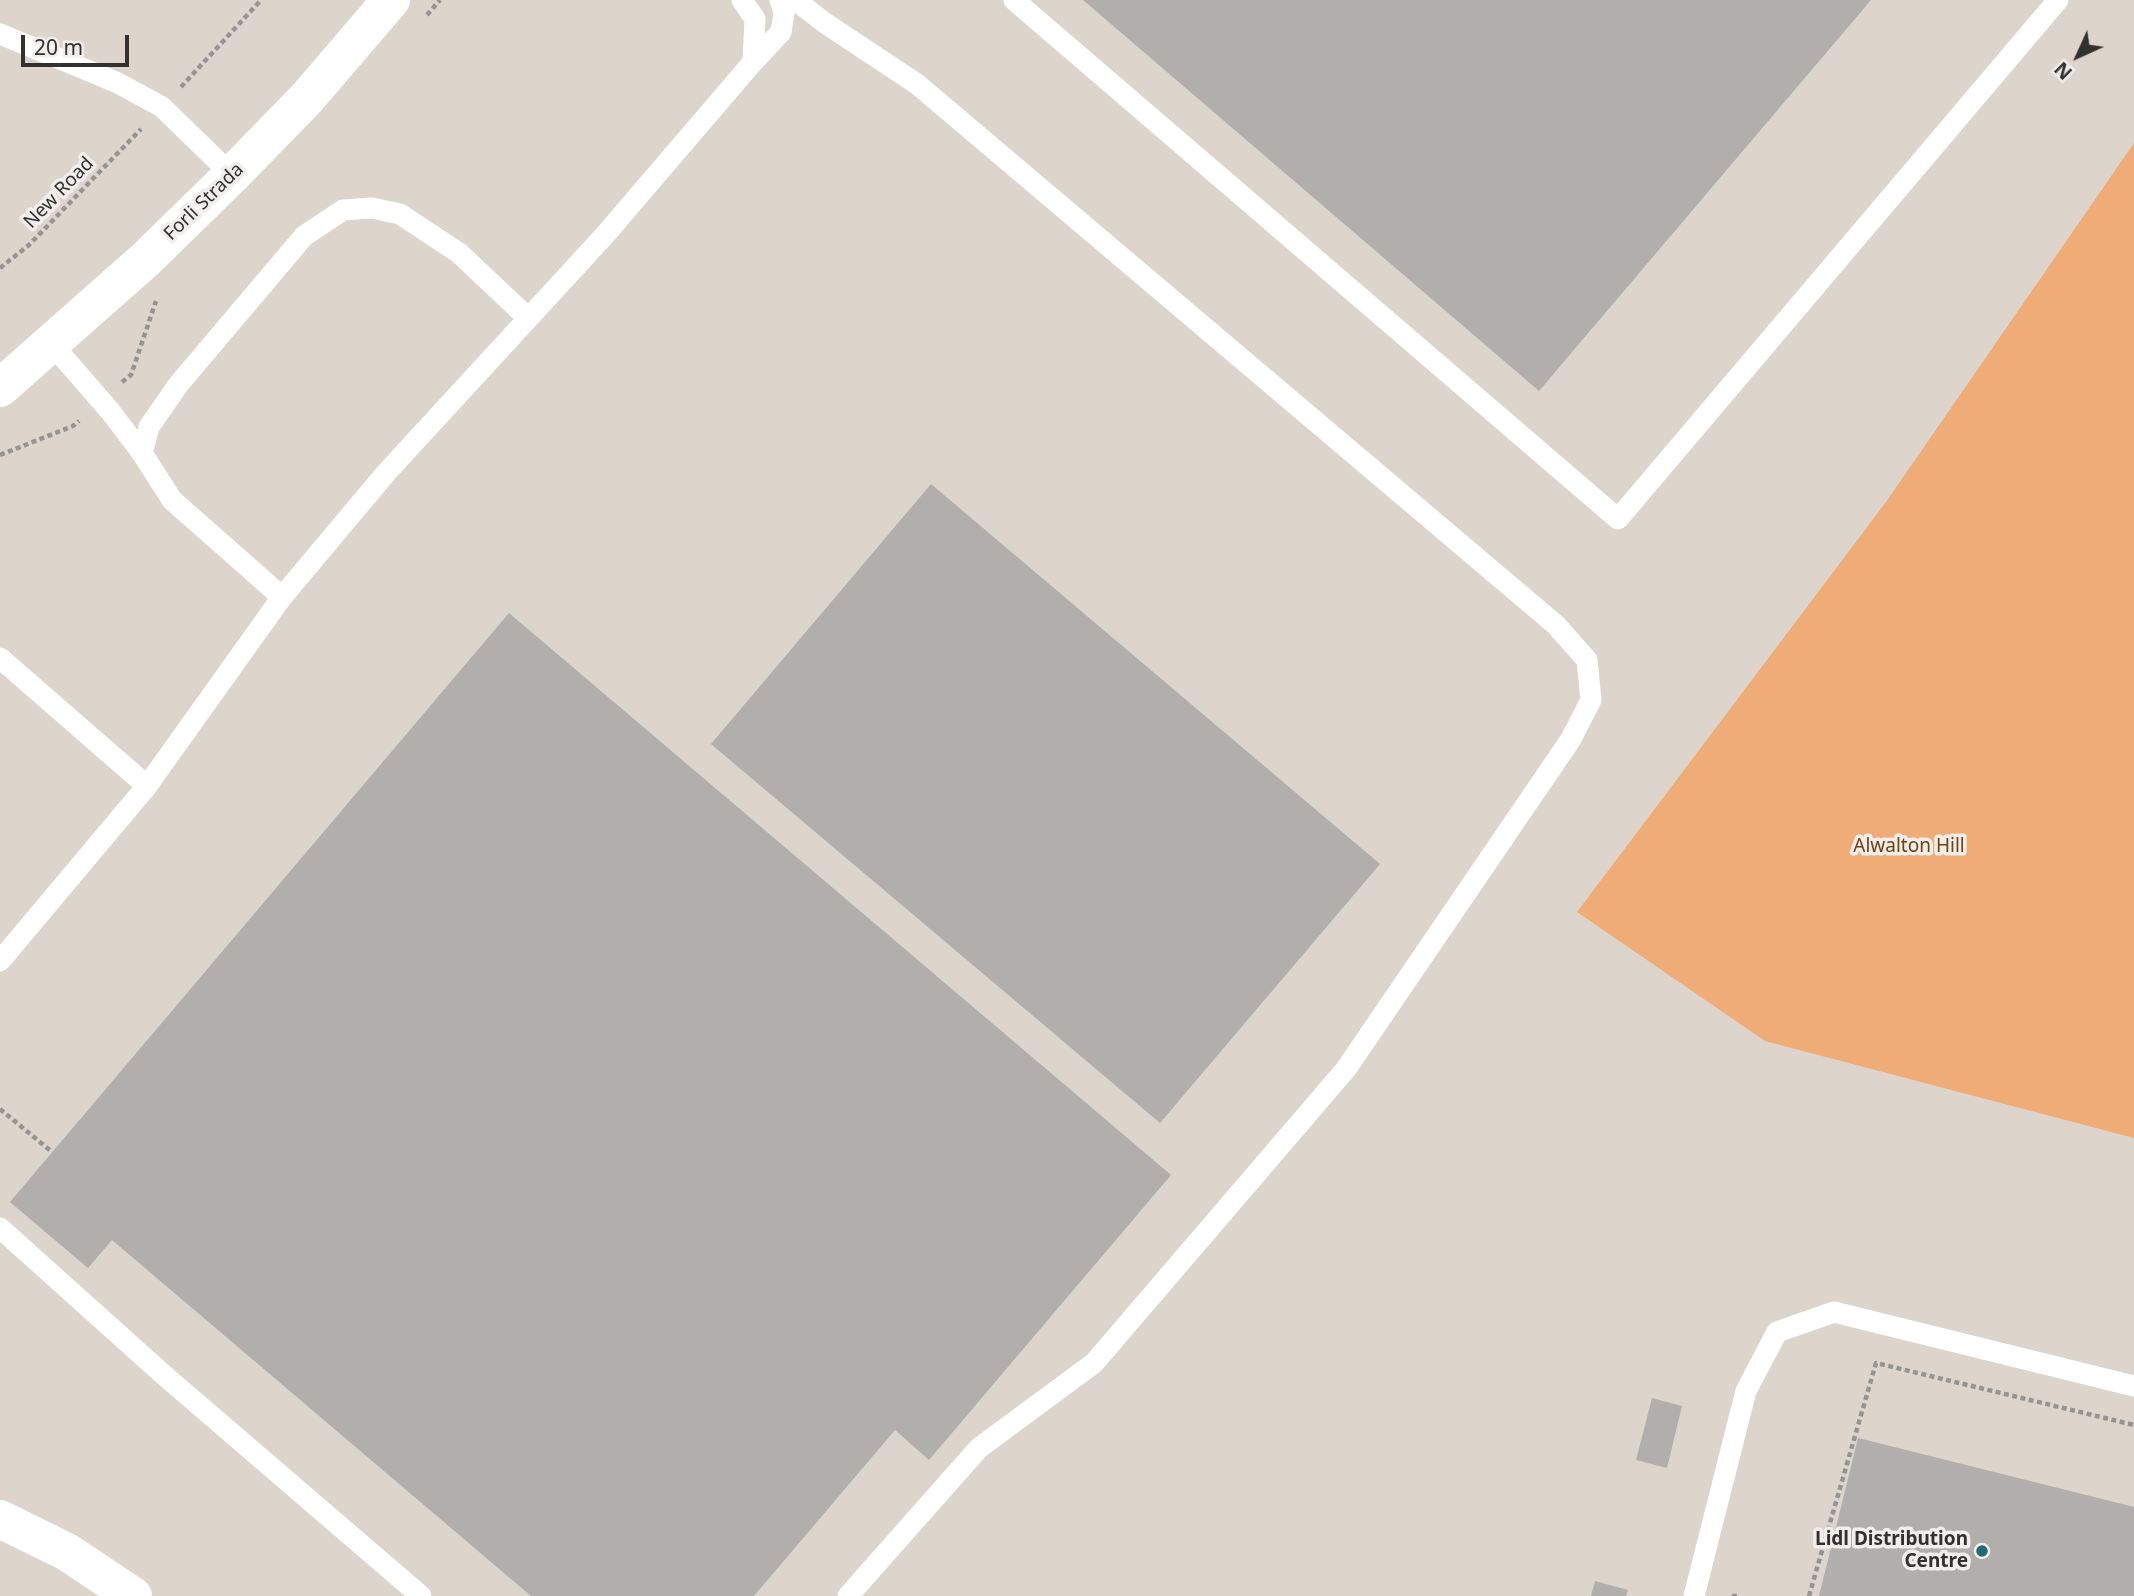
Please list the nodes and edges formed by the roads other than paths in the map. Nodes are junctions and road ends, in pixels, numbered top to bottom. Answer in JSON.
{"nodes":[{"id":1,"x":391,"y":0,"type":"edge"},
{"id":2,"x":742,"y":0,"type":"edge"},
{"id":3,"x":780,"y":0,"type":"edge"},
{"id":4,"x":795,"y":0,"type":"edge"},
{"id":5,"x":1014,"y":0,"type":"edge"},
{"id":6,"x":2058,"y":0,"type":"edge"},
{"id":7,"x":0,"y":34,"type":"edge"},
{"id":8,"x":754,"y":62,"type":"junction"},
{"id":9,"x":232,"y":175,"type":"junction"},
{"id":10,"x":528,"y":318,"type":"junction"},
{"id":11,"x":51,"y":343,"type":"junction"},
{"id":12,"x":0,"y":388,"type":"edge"},
{"id":13,"x":142,"y":453,"type":"junction"},
{"id":14,"x":282,"y":597,"type":"junction"},
{"id":15,"x":0,"y":658,"type":"edge"},
{"id":16,"x":147,"y":786,"type":"junction"},
{"id":17,"x":0,"y":961,"type":"edge"},
{"id":18,"x":0,"y":1228,"type":"edge"},
{"id":19,"x":2134,"y":1387,"type":"edge"},
{"id":20,"x":0,"y":1519,"type":"edge"},
{"id":21,"x":133,"y":1596,"type":"edge"},
{"id":22,"x":421,"y":1596,"type":"edge"},
{"id":23,"x":848,"y":1596,"type":"edge"},
{"id":24,"x":1694,"y":1596,"type":"edge"}],
"edges":[{"from":1,"to":9,"type":"street","name":"Forli Strada"},
{"from":2,"to":8,"type":"lane"},
{"from":3,"to":8,"type":"lane"},
{"from":4,"to":23,"type":"lane"},
{"from":5,"to":6,"type":"lane"},
{"from":7,"to":9,"type":"lane"},
{"from":8,"to":10,"type":"lane"},
{"from":9,"to":11,"type":"street","name":"Forli Strada"},
{"from":10,"to":13,"type":"lane"},
{"from":10,"to":14,"type":"lane"},
{"from":11,"to":12,"type":"street","name":"Forli Strada"},
{"from":11,"to":13,"type":"lane"},
{"from":13,"to":14,"type":"lane"},
{"from":14,"to":16,"type":"lane"},
{"from":15,"to":16,"type":"lane"},
{"from":16,"to":17,"type":"lane"},
{"from":18,"to":22,"type":"lane"},
{"from":19,"to":24,"type":"lane"},
{"from":20,"to":21,"type":"street"}]}
